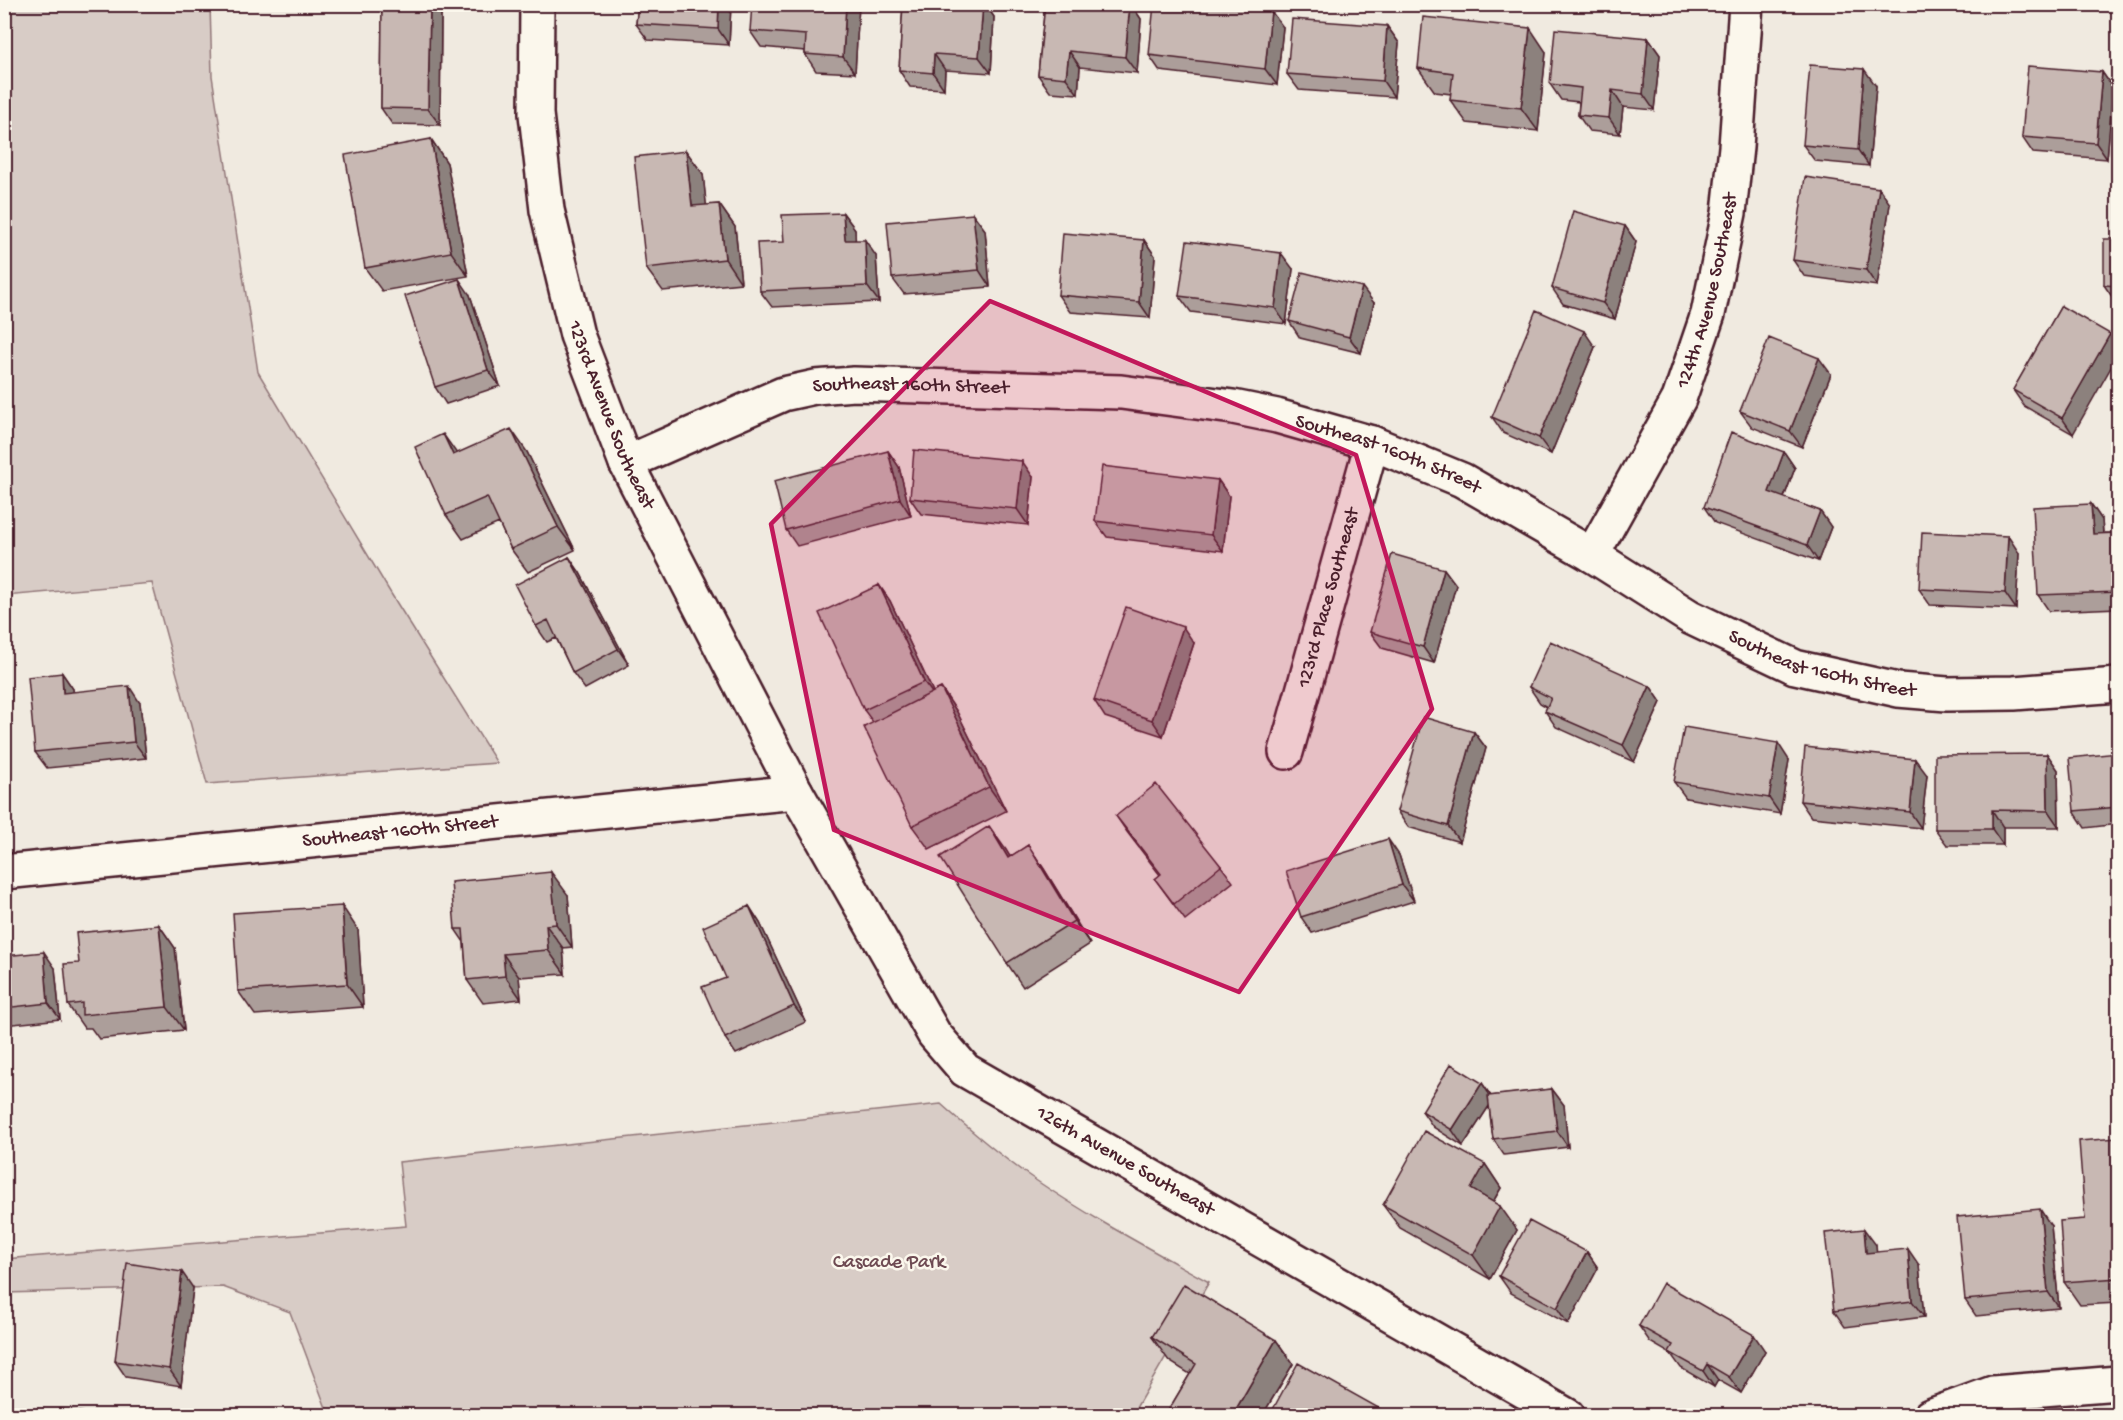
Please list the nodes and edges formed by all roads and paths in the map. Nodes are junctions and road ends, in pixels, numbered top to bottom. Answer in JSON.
{"nodes":[{"id":1,"x":537,"y":4,"type":"edge"},
{"id":2,"x":1746,"y":4,"type":"edge"},
{"id":3,"x":1372,"y":443,"type":"junction"},
{"id":4,"x":626,"y":464,"type":"junction"},
{"id":5,"x":1592,"y":555,"type":"junction"},
{"id":6,"x":2118,"y":685,"type":"edge"},
{"id":7,"x":1286,"y":752,"type":"dead end"},
{"id":8,"x":796,"y":792,"type":"junction"},
{"id":9,"x":4,"y":872,"type":"edge"},
{"id":10,"x":2118,"y":1383,"type":"edge"},
{"id":11,"x":1568,"y":1416,"type":"edge"},
{"id":12,"x":1930,"y":1416,"type":"edge"}],
"edges":[{"from":1,"to":4,"type":"street","name":"123rd Avenue Southeast"},
{"from":2,"to":5,"type":"street","name":"124th Avenue Southeast"},
{"from":3,"to":4,"type":"street","name":"Southeast 160th Street"},
{"from":3,"to":5,"type":"street","name":"Southeast 160th Street"},
{"from":3,"to":7,"type":"street","name":"123rd Place Southeast"},
{"from":4,"to":8,"type":"street","name":"123rd Avenue Southeast"},
{"from":5,"to":6,"type":"street","name":"Southeast 160th Street"},
{"from":8,"to":9,"type":"street","name":"Southeast 160th Street"},
{"from":8,"to":11,"type":"street","name":"126th Avenue Southeast"},
{"from":10,"to":12,"type":"street"}]}
